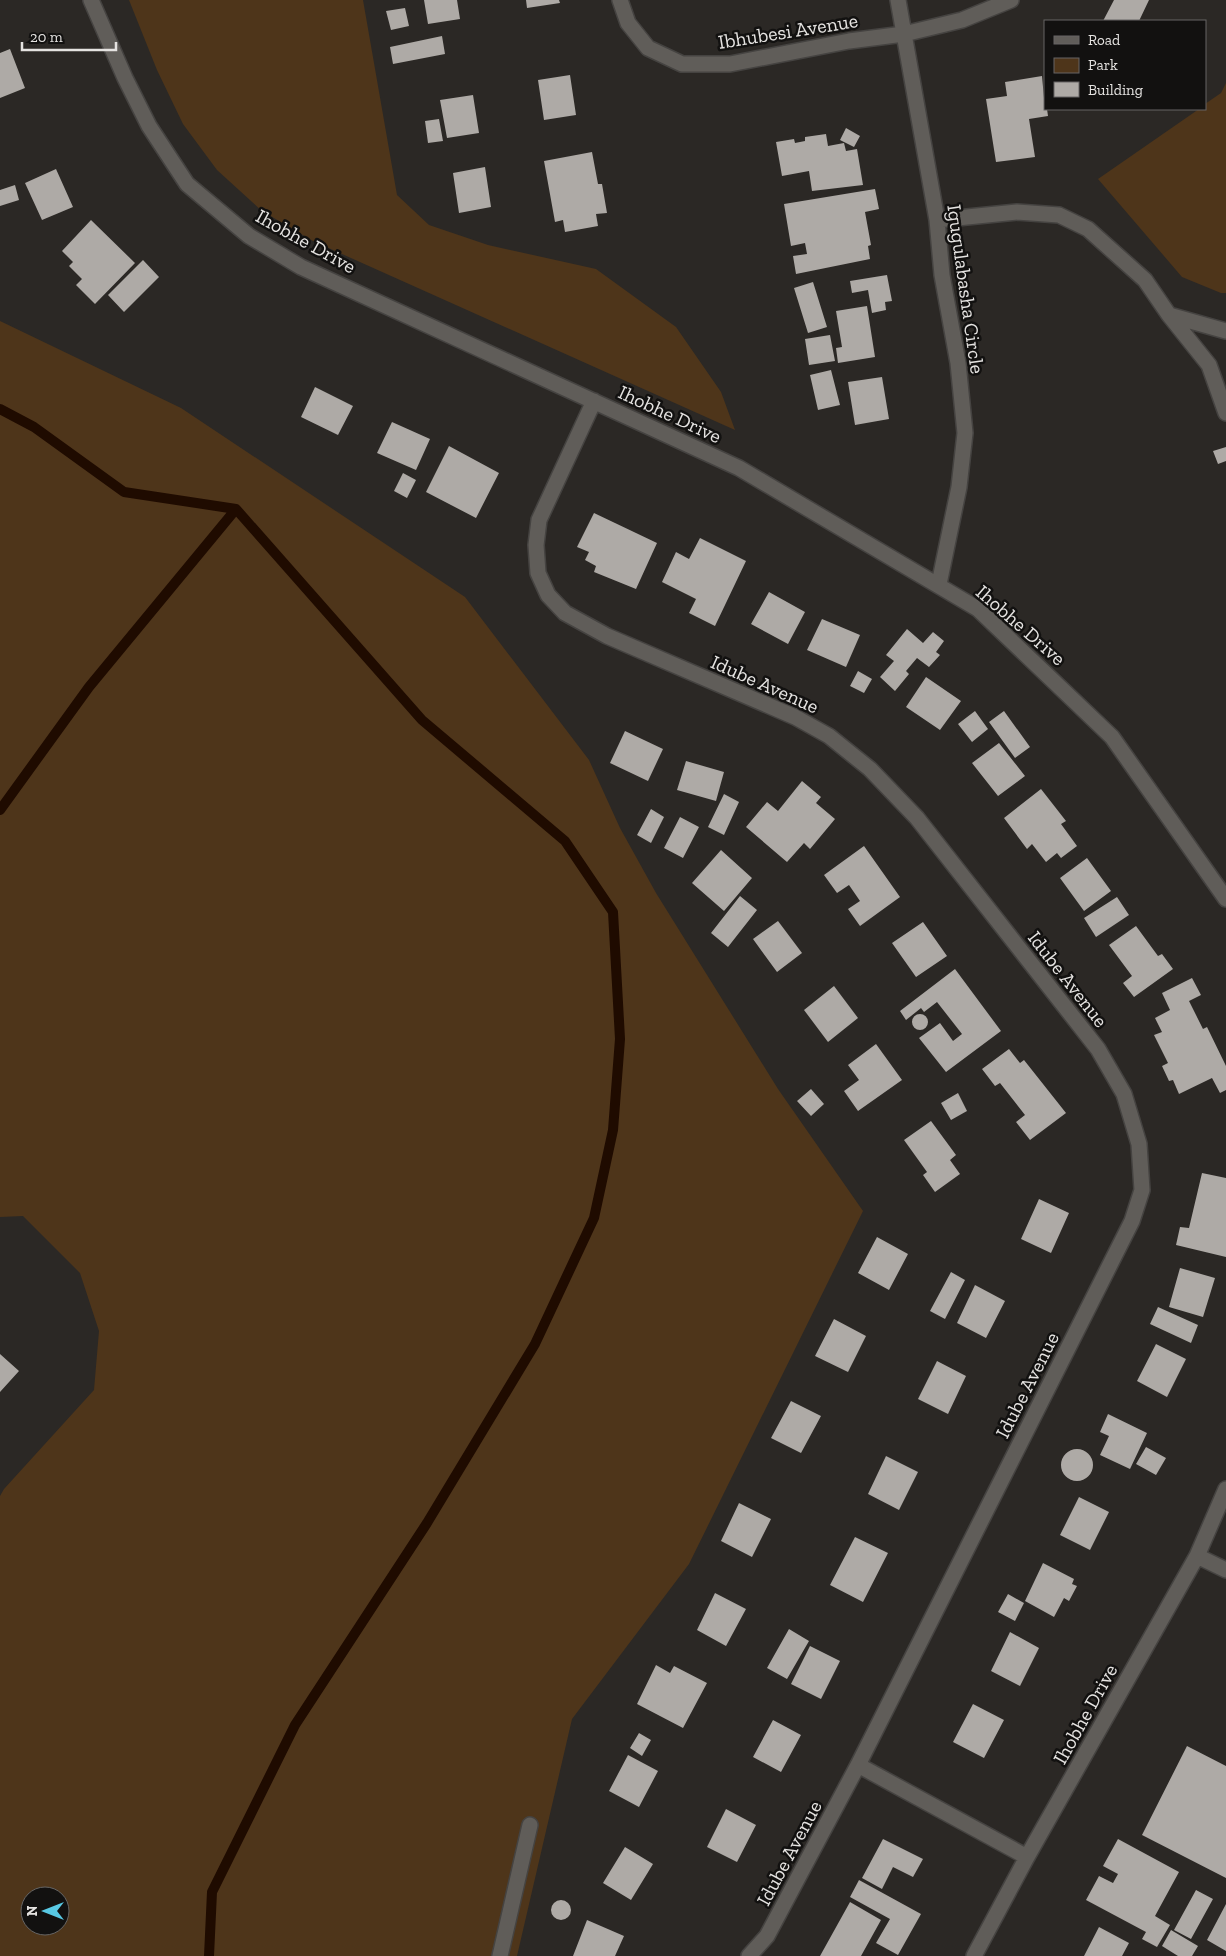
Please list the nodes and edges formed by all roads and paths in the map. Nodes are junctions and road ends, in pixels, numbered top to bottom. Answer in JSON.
{"nodes":[{"id":1,"x":91,"y":0,"type":"edge"},
{"id":2,"x":620,"y":0,"type":"edge"},
{"id":3,"x":898,"y":0,"type":"edge"},
{"id":4,"x":1011,"y":0,"type":"edge"},
{"id":5,"x":904,"y":34,"type":"junction"},
{"id":6,"x":937,"y":220,"type":"junction"},
{"id":7,"x":1169,"y":315,"type":"junction"},
{"id":8,"x":1226,"y":331,"type":"edge"},
{"id":9,"x":594,"y":401,"type":"junction"},
{"id":10,"x":1226,"y":413,"type":"edge"},
{"id":11,"x":939,"y":584,"type":"junction"},
{"id":12,"x":1226,"y":899,"type":"edge"},
{"id":13,"x":1226,"y":1489,"type":"edge"},
{"id":14,"x":1197,"y":1556,"type":"junction"},
{"id":15,"x":1226,"y":1570,"type":"edge"},
{"id":16,"x":858,"y":1765,"type":"junction"},
{"id":17,"x":530,"y":1825,"type":"dead end"},
{"id":18,"x":1027,"y":1857,"type":"junction"},
{"id":19,"x":500,"y":1956,"type":"edge"},
{"id":20,"x":749,"y":1956,"type":"edge"},
{"id":21,"x":974,"y":1956,"type":"edge"}],
"edges":[{"from":1,"to":9,"type":"street","name":"Ihobhe Drive"},
{"from":2,"to":5,"type":"street","name":"Ibhubesi Avenue"},
{"from":3,"to":5,"type":"street","name":"Igugulabasha Circle"},
{"from":4,"to":5,"type":"street","name":"Ibhubesi Avenue"},
{"from":5,"to":6,"type":"street","name":"Igugulabasha Circle"},
{"from":6,"to":7,"type":"street"},
{"from":6,"to":11,"type":"street","name":"Igugulabasha Circle"},
{"from":7,"to":8,"type":"street"},
{"from":7,"to":10,"type":"street"},
{"from":9,"to":11,"type":"street","name":"Ihobhe Drive"},
{"from":9,"to":16,"type":"street","name":"Idube Avenue"},
{"from":11,"to":12,"type":"street","name":"Ihobhe Drive"},
{"from":13,"to":14,"type":"street","name":"Ihobhe Drive"},
{"from":14,"to":15,"type":"street"},
{"from":14,"to":18,"type":"street","name":"Ihobhe Drive"},
{"from":16,"to":18,"type":"street"},
{"from":16,"to":20,"type":"street","name":"Idube Avenue"},
{"from":17,"to":19,"type":"street"},
{"from":18,"to":21,"type":"street","name":"Ihobhe Drive"}]}
